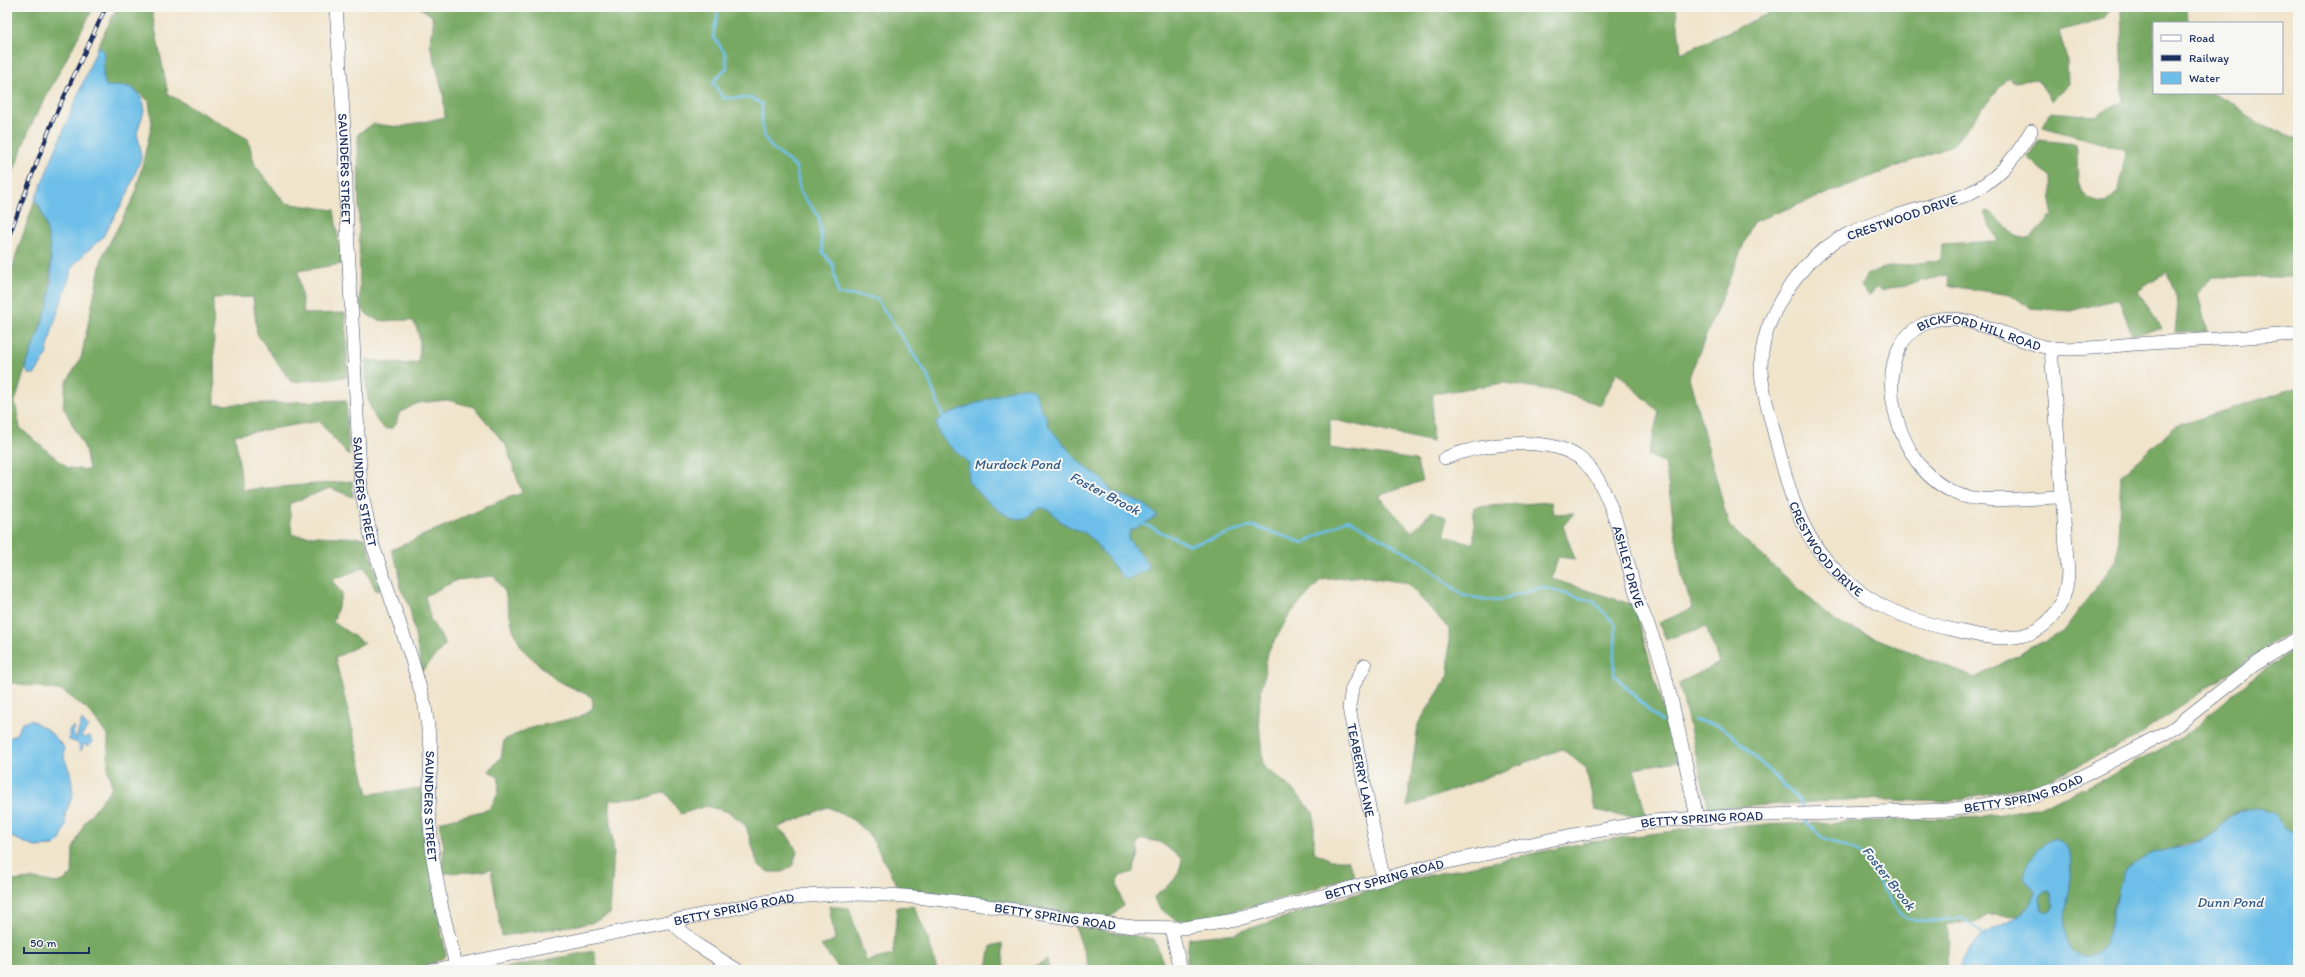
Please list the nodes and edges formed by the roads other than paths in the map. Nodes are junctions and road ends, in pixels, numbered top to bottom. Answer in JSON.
{"nodes":[{"id":1,"x":336,"y":7,"type":"edge"},
{"id":2,"x":2031,"y":131,"type":"dead end"},
{"id":3,"x":2298,"y":334,"type":"edge"},
{"id":4,"x":2051,"y":348,"type":"junction"},
{"id":5,"x":1445,"y":458,"type":"dead end"},
{"id":6,"x":2062,"y":496,"type":"junction"},
{"id":7,"x":2298,"y":638,"type":"edge"},
{"id":8,"x":1365,"y":665,"type":"dead end"},
{"id":9,"x":1697,"y":817,"type":"junction"},
{"id":10,"x":1383,"y":878,"type":"junction"},
{"id":11,"x":671,"y":922,"type":"junction"},
{"id":12,"x":1171,"y":928,"type":"junction"},
{"id":13,"x":456,"y":965,"type":"junction"},
{"id":14,"x":433,"y":970,"type":"edge"},
{"id":15,"x":737,"y":970,"type":"edge"},
{"id":16,"x":1181,"y":970,"type":"edge"}],
"edges":[{"from":1,"to":13,"type":"street","name":"SAUNDERS STREET"},
{"from":2,"to":6,"type":"street","name":"CRESTWOOD DRIVE"},
{"from":3,"to":4,"type":"street","name":"BICKFORD HILL ROAD"},
{"from":4,"to":6,"type":"street","name":"CRESTWOOD DRIVE"},
{"from":4,"to":6,"type":"street","name":"BICKFORD HILL ROAD"},
{"from":5,"to":9,"type":"street","name":"ASHLEY DRIVE"},
{"from":7,"to":9,"type":"street","name":"BETTY SPRING ROAD"},
{"from":8,"to":10,"type":"street","name":"TEABERRY LANE"},
{"from":9,"to":10,"type":"street","name":"BETTY SPRING ROAD"},
{"from":10,"to":12,"type":"street","name":"BETTY SPRING ROAD"},
{"from":11,"to":12,"type":"street","name":"BETTY SPRING ROAD"},
{"from":11,"to":13,"type":"street","name":"BETTY SPRING ROAD"},
{"from":11,"to":15,"type":"street"},
{"from":12,"to":16,"type":"street"},
{"from":13,"to":14,"type":"street","name":"BETTY SPRING ROAD"}]}
